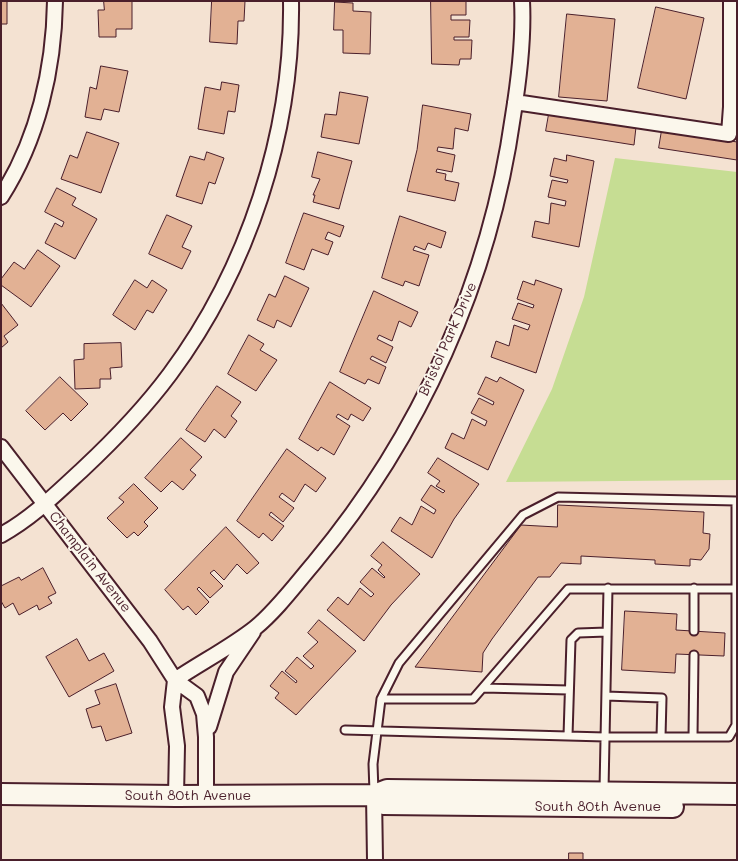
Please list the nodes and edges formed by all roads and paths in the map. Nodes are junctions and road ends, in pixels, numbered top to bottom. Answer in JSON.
{"nodes":[{"id":1,"x":55,"y":1,"type":"edge"},
{"id":2,"x":291,"y":1,"type":"edge"},
{"id":3,"x":522,"y":1,"type":"edge"},
{"id":4,"x":730,"y":1,"type":"edge"},
{"id":5,"x":516,"y":102,"type":"junction"},
{"id":6,"x":1,"y":197,"type":"edge"},
{"id":7,"x":1,"y":447,"type":"edge"},
{"id":8,"x":45,"y":504,"type":"junction"},
{"id":9,"x":1,"y":535,"type":"edge"},
{"id":10,"x":608,"y":588,"type":"junction"},
{"id":11,"x":694,"y":588,"type":"junction"},
{"id":12,"x":736,"y":589,"type":"edge"},
{"id":13,"x":255,"y":628,"type":"junction"},
{"id":14,"x":694,"y":631,"type":"dead end"},
{"id":15,"x":607,"y":632,"type":"junction"},
{"id":16,"x":694,"y":655,"type":"dead end"},
{"id":17,"x":175,"y":680,"type":"junction"},
{"id":18,"x":483,"y":688,"type":"junction"},
{"id":19,"x":569,"y":690,"type":"junction"},
{"id":20,"x":606,"y":696,"type":"junction"},
{"id":21,"x":381,"y":699,"type":"junction"},
{"id":22,"x":345,"y":730,"type":"dead end"},
{"id":23,"x":376,"y":731,"type":"junction"},
{"id":24,"x":568,"y":736,"type":"junction"},
{"id":25,"x":206,"y":737,"type":"junction"},
{"id":26,"x":605,"y":737,"type":"junction"},
{"id":27,"x":661,"y":737,"type":"junction"},
{"id":28,"x":693,"y":737,"type":"junction"},
{"id":29,"x":604,"y":793,"type":"junction"},
{"id":30,"x":1,"y":794,"type":"edge"},
{"id":31,"x":737,"y":794,"type":"edge"},
{"id":32,"x":374,"y":795,"type":"junction"},
{"id":33,"x":176,"y":796,"type":"junction"},
{"id":34,"x":206,"y":796,"type":"junction"},
{"id":35,"x":737,"y":807,"type":"edge"},
{"id":36,"x":375,"y":860,"type":"edge"}],
"edges":[{"from":1,"to":6,"type":"street"},
{"from":2,"to":8,"type":"street"},
{"from":3,"to":5,"type":"street","name":"Bristol Park Drive"},
{"from":4,"to":5,"type":"street"},
{"from":5,"to":13,"type":"street","name":"Bristol Park Drive"},
{"from":7,"to":8,"type":"street","name":"Champlain Avenue"},
{"from":8,"to":9,"type":"street"},
{"from":8,"to":17,"type":"street","name":"Champlain Avenue"},
{"from":10,"to":11,"type":"lane"},
{"from":10,"to":15,"type":"lane"},
{"from":10,"to":18,"type":"lane"},
{"from":11,"to":12,"type":"lane"},
{"from":11,"to":14,"type":"lane"},
{"from":12,"to":21,"type":"lane"},
{"from":12,"to":28,"type":"lane"},
{"from":13,"to":17,"type":"street","name":"Bristol Park Drive"},
{"from":13,"to":25,"type":"street","name":"Bristol Park Drive"},
{"from":15,"to":19,"type":"lane"},
{"from":15,"to":20,"type":"lane"},
{"from":16,"to":28,"type":"lane"},
{"from":17,"to":25,"type":"street","name":"Champlain Avenue"},
{"from":17,"to":33,"type":"street"},
{"from":18,"to":19,"type":"lane"},
{"from":18,"to":21,"type":"lane"},
{"from":19,"to":24,"type":"lane"},
{"from":20,"to":26,"type":"lane"},
{"from":20,"to":27,"type":"lane"},
{"from":21,"to":23,"type":"lane"},
{"from":22,"to":23,"type":"lane"},
{"from":23,"to":24,"type":"lane"},
{"from":23,"to":32,"type":"lane"},
{"from":24,"to":26,"type":"lane"},
{"from":25,"to":34,"type":"street","name":"Champlain Avenue"},
{"from":26,"to":27,"type":"lane"},
{"from":26,"to":29,"type":"lane"},
{"from":27,"to":28,"type":"lane"},
{"from":29,"to":31,"type":"street","name":"South 80th Avenue"},
{"from":29,"to":32,"type":"street","name":"South 80th Avenue"},
{"from":30,"to":33,"type":"street","name":"South 80th Avenue"},
{"from":32,"to":34,"type":"street","name":"South 80th Avenue"},
{"from":32,"to":35,"type":"street","name":"South 80th Avenue"},
{"from":32,"to":36,"type":"street"},
{"from":33,"to":34,"type":"street","name":"South 80th Avenue"}]}
